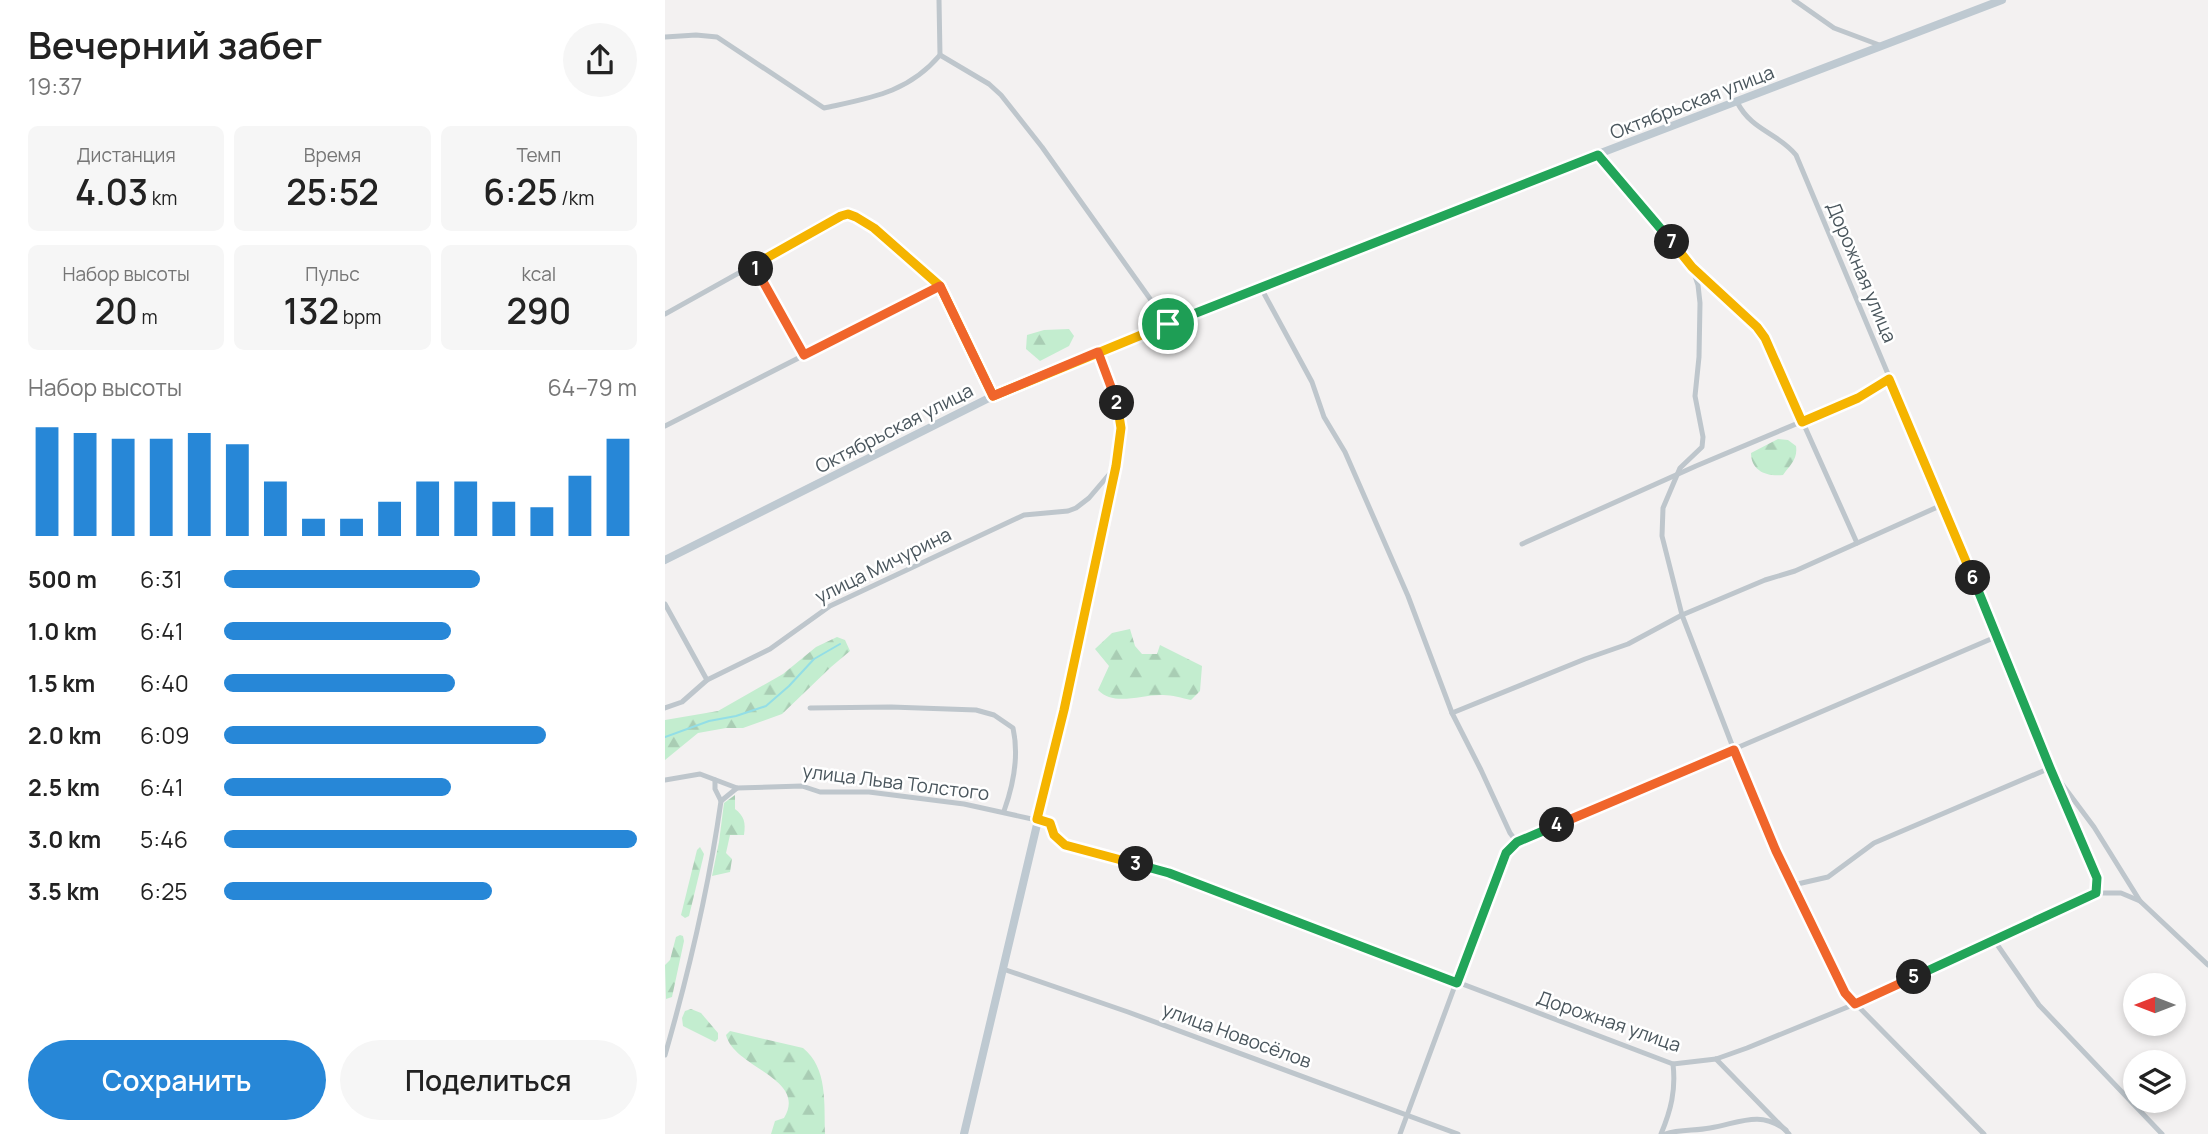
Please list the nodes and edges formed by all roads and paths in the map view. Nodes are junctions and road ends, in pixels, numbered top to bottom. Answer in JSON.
{"nodes":[{"id":1,"x":939,"y":0,"type":"edge"},
{"id":2,"x":1794,"y":0,"type":"edge"},
{"id":3,"x":2003,"y":0,"type":"edge"},
{"id":4,"x":665,"y":37,"type":"edge"},
{"id":5,"x":1882,"y":46,"type":"junction"},
{"id":6,"x":940,"y":55,"type":"junction"},
{"id":7,"x":1737,"y":102,"type":"junction"},
{"id":8,"x":1598,"y":155,"type":"junction"},
{"id":9,"x":754,"y":265,"type":"junction"},
{"id":10,"x":1692,"y":267,"type":"junction"},
{"id":11,"x":940,"y":286,"type":"junction"},
{"id":12,"x":1261,"y":288,"type":"junction"},
{"id":13,"x":665,"y":314,"type":"edge"},
{"id":14,"x":1168,"y":324,"type":"junction"},
{"id":15,"x":1098,"y":352,"type":"junction"},
{"id":16,"x":804,"y":355,"type":"junction"},
{"id":17,"x":1889,"y":379,"type":"junction"},
{"id":18,"x":993,"y":396,"type":"junction"},
{"id":19,"x":1802,"y":422,"type":"junction"},
{"id":20,"x":665,"y":426,"type":"edge"},
{"id":21,"x":1116,"y":466,"type":"junction"},
{"id":22,"x":1677,"y":475,"type":"junction"},
{"id":23,"x":1942,"y":505,"type":"junction"},
{"id":24,"x":1857,"y":543,"type":"junction"},
{"id":25,"x":1522,"y":544,"type":"dead end"},
{"id":26,"x":665,"y":560,"type":"edge"},
{"id":27,"x":665,"y":604,"type":"edge"},
{"id":28,"x":1682,"y":615,"type":"junction"},
{"id":29,"x":1998,"y":636,"type":"junction"},
{"id":30,"x":707,"y":680,"type":"junction"},
{"id":31,"x":665,"y":708,"type":"edge"},
{"id":32,"x":810,"y":708,"type":"dead end"},
{"id":33,"x":1452,"y":713,"type":"junction"},
{"id":34,"x":1734,"y":750,"type":"junction"},
{"id":35,"x":2050,"y":768,"type":"junction"},
{"id":36,"x":665,"y":780,"type":"edge"},
{"id":37,"x":715,"y":780,"type":"junction"},
{"id":38,"x":737,"y":788,"type":"junction"},
{"id":39,"x":721,"y":801,"type":"junction"},
{"id":40,"x":1004,"y":811,"type":"junction"},
{"id":41,"x":1037,"y":819,"type":"junction"},
{"id":42,"x":1517,"y":842,"type":"junction"},
{"id":43,"x":1793,"y":885,"type":"junction"},
{"id":44,"x":2096,"y":893,"type":"junction"},
{"id":45,"x":2140,"y":901,"type":"junction"},
{"id":46,"x":1994,"y":940,"type":"junction"},
{"id":47,"x":2208,"y":965,"type":"edge"},
{"id":48,"x":1003,"y":968,"type":"junction"},
{"id":49,"x":1457,"y":983,"type":"junction"},
{"id":50,"x":1855,"y":1004,"type":"junction"},
{"id":51,"x":665,"y":1055,"type":"edge"},
{"id":52,"x":1716,"y":1059,"type":"junction"},
{"id":53,"x":1673,"y":1064,"type":"junction"},
{"id":54,"x":1407,"y":1114,"type":"junction"},
{"id":55,"x":1787,"y":1132,"type":"edge"},
{"id":56,"x":964,"y":1134,"type":"edge"},
{"id":57,"x":1400,"y":1134,"type":"edge"},
{"id":58,"x":1458,"y":1134,"type":"edge"},
{"id":59,"x":1663,"y":1134,"type":"edge"},
{"id":60,"x":1984,"y":1134,"type":"edge"},
{"id":61,"x":2162,"y":1134,"type":"edge"}],
"edges":[{"from":1,"to":6,"type":"street"},
{"from":2,"to":5,"type":"street"},
{"from":3,"to":5,"type":"street","name":"Октябрьская улица"},
{"from":4,"to":6,"type":"street"},
{"from":5,"to":7,"type":"street","name":"Октябрьская улица"},
{"from":6,"to":14,"type":"street"},
{"from":7,"to":8,"type":"street","name":"Октябрьская улица"},
{"from":7,"to":17,"type":"street","name":"Дорожная улица"},
{"from":8,"to":10,"type":"street"},
{"from":8,"to":12,"type":"street","name":"Октябрьская улица"},
{"from":9,"to":11,"type":"street"},
{"from":9,"to":13,"type":"street"},
{"from":9,"to":16,"type":"street"},
{"from":10,"to":19,"type":"street"},
{"from":10,"to":22,"type":"street"},
{"from":11,"to":16,"type":"street"},
{"from":11,"to":18,"type":"street"},
{"from":12,"to":14,"type":"street","name":"Октябрьская улица"},
{"from":12,"to":33,"type":"street"},
{"from":14,"to":15,"type":"street","name":"Октябрьская улица"},
{"from":15,"to":18,"type":"street","name":"Октябрьская улица"},
{"from":15,"to":21,"type":"street"},
{"from":16,"to":20,"type":"street"},
{"from":17,"to":19,"type":"street"},
{"from":17,"to":23,"type":"street","name":"Дорожная улица"},
{"from":18,"to":26,"type":"street","name":"Октябрьская улица"},
{"from":19,"to":22,"type":"street"},
{"from":19,"to":24,"type":"street"},
{"from":21,"to":30,"type":"street","name":"улица Мичурина"},
{"from":21,"to":41,"type":"street"},
{"from":22,"to":25,"type":"street"},
{"from":22,"to":28,"type":"street"},
{"from":23,"to":24,"type":"street"},
{"from":23,"to":29,"type":"street","name":"Дорожная улица"},
{"from":24,"to":28,"type":"street"},
{"from":27,"to":30,"type":"street"},
{"from":28,"to":33,"type":"street"},
{"from":28,"to":34,"type":"street"},
{"from":29,"to":34,"type":"street"},
{"from":29,"to":35,"type":"street","name":"Дорожная улица"},
{"from":30,"to":31,"type":"street","name":"улица Мичурина"},
{"from":32,"to":40,"type":"street"},
{"from":33,"to":42,"type":"street"},
{"from":34,"to":42,"type":"street"},
{"from":34,"to":43,"type":"street"},
{"from":35,"to":43,"type":"street"},
{"from":35,"to":44,"type":"street","name":"Дорожная улица"},
{"from":35,"to":45,"type":"street"},
{"from":36,"to":37,"type":"street"},
{"from":37,"to":38,"type":"street"},
{"from":37,"to":39,"type":"street"},
{"from":38,"to":39,"type":"street"},
{"from":38,"to":40,"type":"street","name":"улица Льва Толстого"},
{"from":39,"to":51,"type":"street"},
{"from":40,"to":41,"type":"street","name":"улица Льва Толстого"},
{"from":41,"to":48,"type":"street"},
{"from":41,"to":49,"type":"street","name":"Дорожная улица"},
{"from":42,"to":49,"type":"street"},
{"from":43,"to":50,"type":"street"},
{"from":44,"to":45,"type":"street"},
{"from":44,"to":46,"type":"street","name":"Дорожная улица"},
{"from":45,"to":47,"type":"street"},
{"from":46,"to":50,"type":"street","name":"Дорожная улица"},
{"from":46,"to":61,"type":"street"},
{"from":48,"to":54,"type":"street","name":"улица Новосёлов"},
{"from":48,"to":56,"type":"street"},
{"from":49,"to":53,"type":"street","name":"Дорожная улица"},
{"from":49,"to":54,"type":"street"},
{"from":50,"to":52,"type":"street","name":"Дорожная улица"},
{"from":50,"to":60,"type":"street"},
{"from":52,"to":53,"type":"street","name":"Дорожная улица"},
{"from":52,"to":55,"type":"street"},
{"from":53,"to":59,"type":"street"},
{"from":54,"to":57,"type":"street"},
{"from":54,"to":58,"type":"street","name":"улица Новосёлов"},
{"from":55,"to":59,"type":"street"}]}
